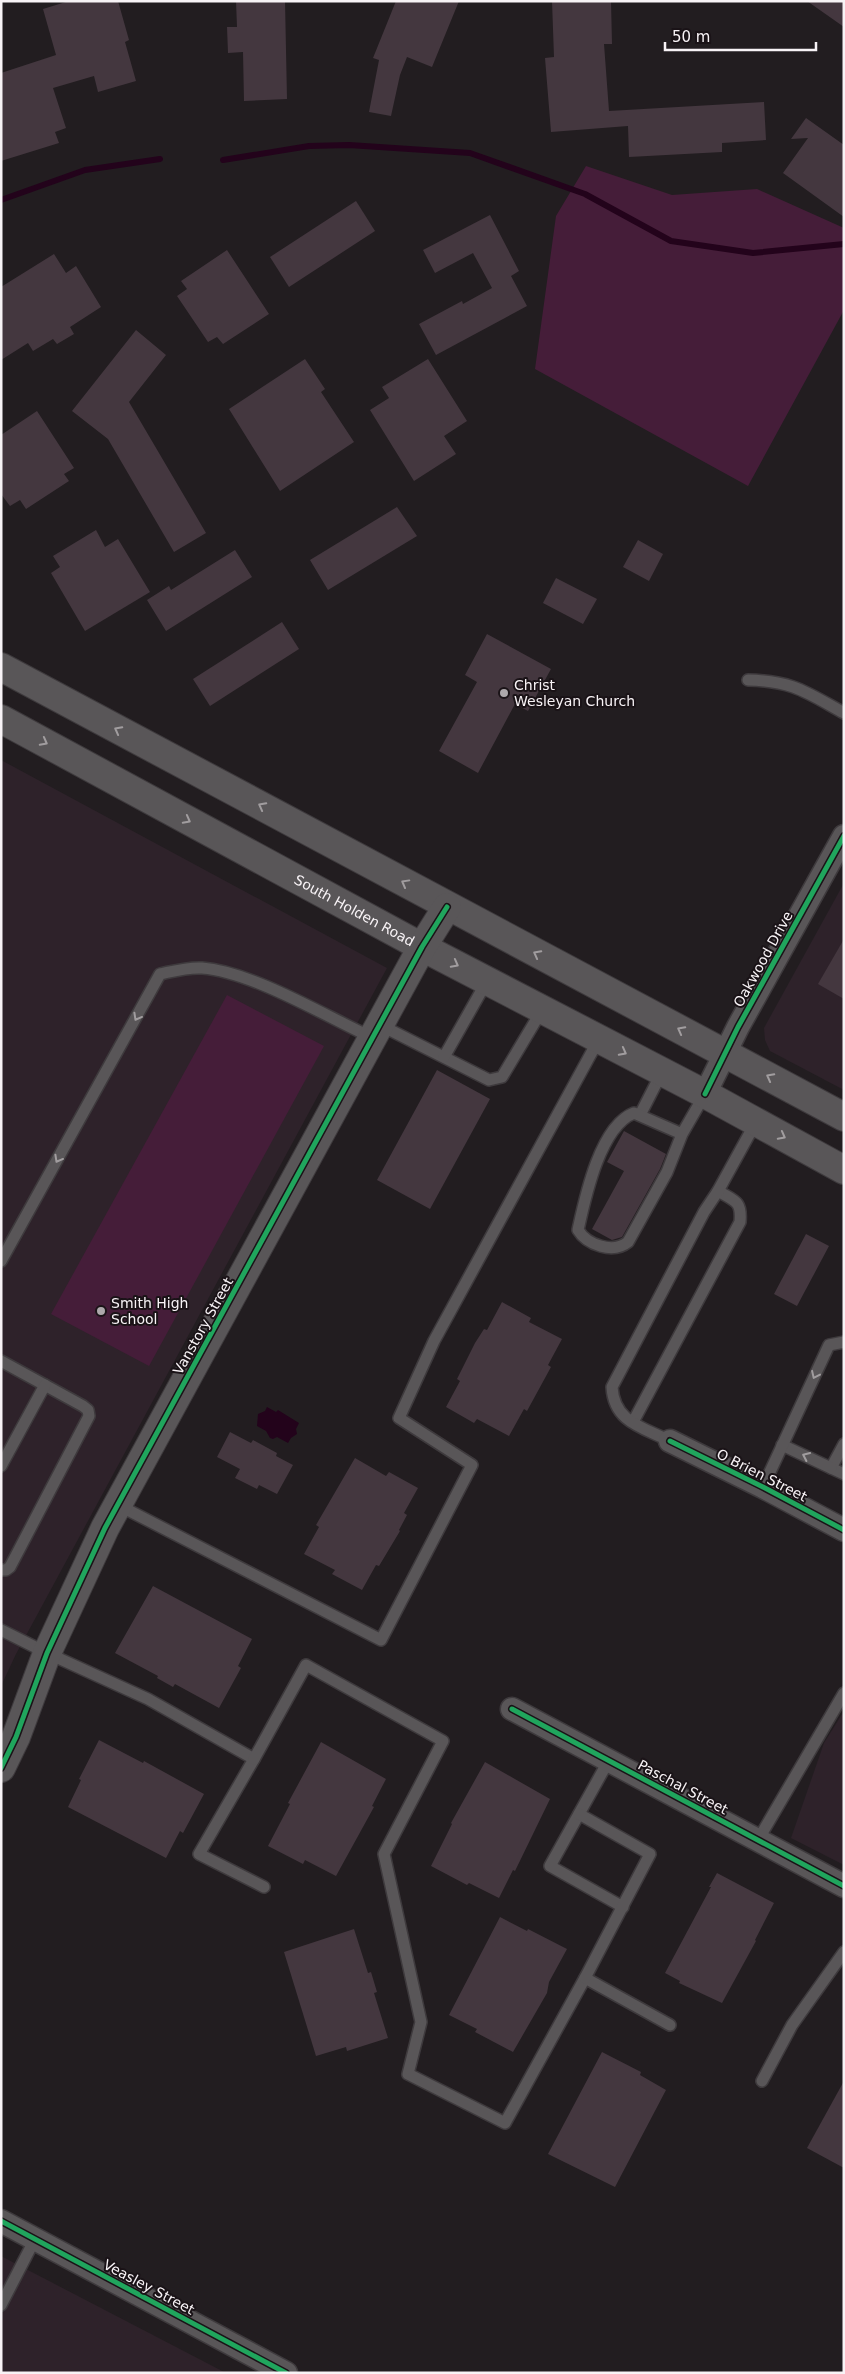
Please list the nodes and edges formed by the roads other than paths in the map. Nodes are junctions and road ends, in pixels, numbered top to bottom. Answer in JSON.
{"nodes":[{"id":1,"x":1,"y":667,"type":"edge"},
{"id":2,"x":748,"y":680,"type":"dead end"},
{"id":3,"x":844,"y":713,"type":"edge"},
{"id":4,"x":1,"y":719,"type":"edge"},
{"id":5,"x":844,"y":836,"type":"edge"},
{"id":6,"x":447,"y":907,"type":"junction"},
{"id":7,"x":422,"y":947,"type":"junction"},
{"id":8,"x":487,"y":981,"type":"junction"},
{"id":9,"x":542,"y":1010,"type":"junction"},
{"id":10,"x":376,"y":1032,"type":"junction"},
{"id":11,"x":599,"y":1039,"type":"junction"},
{"id":12,"x":724,"y":1053,"type":"junction"},
{"id":13,"x":444,"y":1057,"type":"junction"},
{"id":14,"x":662,"y":1072,"type":"junction"},
{"id":15,"x":704,"y":1094,"type":"junction"},
{"id":16,"x":640,"y":1115,"type":"junction"},
{"id":17,"x":844,"y":1117,"type":"edge"},
{"id":18,"x":756,"y":1122,"type":"junction"},
{"id":19,"x":682,"y":1134,"type":"junction"},
{"id":20,"x":844,"y":1170,"type":"edge"},
{"id":21,"x":718,"y":1191,"type":"junction"},
{"id":22,"x":1,"y":1261,"type":"edge"},
{"id":23,"x":844,"y":1342,"type":"edge"},
{"id":24,"x":1,"y":1361,"type":"edge"},
{"id":25,"x":44,"y":1385,"type":"junction"},
{"id":26,"x":633,"y":1422,"type":"junction"},
{"id":27,"x":670,"y":1442,"type":"joint"},
{"id":28,"x":844,"y":1444,"type":"edge"},
{"id":29,"x":782,"y":1445,"type":"junction"},
{"id":30,"x":1,"y":1466,"type":"edge"},
{"id":31,"x":831,"y":1468,"type":"junction"},
{"id":32,"x":844,"y":1474,"type":"edge"},
{"id":33,"x":763,"y":1487,"type":"junction"},
{"id":34,"x":118,"y":1505,"type":"junction"},
{"id":35,"x":844,"y":1530,"type":"edge"},
{"id":36,"x":1,"y":1570,"type":"edge"},
{"id":37,"x":1,"y":1630,"type":"edge"},
{"id":38,"x":47,"y":1653,"type":"junction"},
{"id":39,"x":844,"y":1693,"type":"edge"},
{"id":40,"x":512,"y":1709,"type":"dead end"},
{"id":41,"x":254,"y":1759,"type":"junction"},
{"id":42,"x":609,"y":1760,"type":"junction"},
{"id":43,"x":1,"y":1768,"type":"edge"},
{"id":44,"x":579,"y":1814,"type":"junction"},
{"id":45,"x":758,"y":1840,"type":"junction"},
{"id":46,"x":844,"y":1886,"type":"edge"},
{"id":47,"x":264,"y":1887,"type":"dead end"},
{"id":48,"x":622,"y":1907,"type":"junction"},
{"id":49,"x":844,"y":1952,"type":"edge"},
{"id":50,"x":585,"y":1978,"type":"junction"},
{"id":51,"x":670,"y":2025,"type":"dead end"},
{"id":52,"x":762,"y":2081,"type":"dead end"},
{"id":53,"x":1,"y":2222,"type":"edge"},
{"id":54,"x":35,"y":2240,"type":"junction"},
{"id":55,"x":1,"y":2305,"type":"edge"},
{"id":56,"x":286,"y":2373,"type":"edge"}],
"edges":[{"from":6,"to":1,"type":"main road","one_way":true},
{"from":2,"to":3,"type":"lane"},
{"from":4,"to":7,"type":"main road","name":"South Holden Road","one_way":true},
{"from":5,"to":12,"type":"street","name":"Oakwood Drive"},
{"from":6,"to":7,"type":"main road","name":"Vanstory Street"},
{"from":12,"to":6,"type":"main road","one_way":true},
{"from":7,"to":8,"type":"main road","name":"South Holden Road","one_way":true},
{"from":7,"to":10,"type":"main road","name":"Vanstory Street"},
{"from":8,"to":9,"type":"main road","name":"South Holden Road"},
{"from":8,"to":13,"type":"lane"},
{"from":9,"to":11,"type":"main road","name":"South Holden Road"},
{"from":9,"to":13,"type":"lane"},
{"from":10,"to":13,"type":"lane"},
{"from":10,"to":22,"type":"lane","one_way":true},
{"from":10,"to":34,"type":"main road","name":"Vanstory Street"},
{"from":11,"to":14,"type":"main road","name":"South Holden Road","one_way":true},
{"from":11,"to":34,"type":"lane"},
{"from":12,"to":15,"type":"street","name":"Oakwood Drive"},
{"from":17,"to":12,"type":"main road","one_way":true},
{"from":14,"to":15,"type":"main road","name":"South Holden Road"},
{"from":14,"to":16,"type":"lane"},
{"from":15,"to":18,"type":"main road","name":"South Holden Road"},
{"from":15,"to":19,"type":"lane"},
{"from":16,"to":19,"type":"lane"},
{"from":16,"to":19,"type":"lane"},
{"from":18,"to":20,"type":"main road","name":"South Holden Road","one_way":true},
{"from":18,"to":21,"type":"lane"},
{"from":21,"to":26,"type":"lane"},
{"from":21,"to":26,"type":"lane"},
{"from":23,"to":29,"type":"lane","one_way":true},
{"from":24,"to":25,"type":"lane"},
{"from":25,"to":30,"type":"lane"},
{"from":25,"to":36,"type":"lane"},
{"from":26,"to":27,"type":"lane"},
{"from":27,"to":33,"type":"street","name":"O Brien Street"},
{"from":28,"to":31,"type":"lane"},
{"from":31,"to":29,"type":"lane","one_way":true},
{"from":29,"to":33,"type":"lane"},
{"from":31,"to":32,"type":"lane"},
{"from":33,"to":35,"type":"street","name":"O Brien Street"},
{"from":34,"to":38,"type":"main road","name":"Vanstory Street"},
{"from":37,"to":38,"type":"lane"},
{"from":38,"to":41,"type":"lane"},
{"from":38,"to":43,"type":"main road","name":"Vanstory Street"},
{"from":39,"to":45,"type":"lane"},
{"from":40,"to":42,"type":"street","name":"Paschal Street"},
{"from":41,"to":47,"type":"lane"},
{"from":41,"to":50,"type":"lane"},
{"from":42,"to":44,"type":"lane"},
{"from":42,"to":45,"type":"street","name":"Paschal Street"},
{"from":44,"to":48,"type":"lane"},
{"from":44,"to":48,"type":"lane"},
{"from":45,"to":46,"type":"street","name":"Paschal Street"},
{"from":48,"to":50,"type":"lane"},
{"from":49,"to":52,"type":"lane"},
{"from":50,"to":51,"type":"lane"},
{"from":53,"to":54,"type":"street","name":"Veasley Street"},
{"from":54,"to":55,"type":"lane"},
{"from":54,"to":56,"type":"street","name":"Veasley Street"}]}
